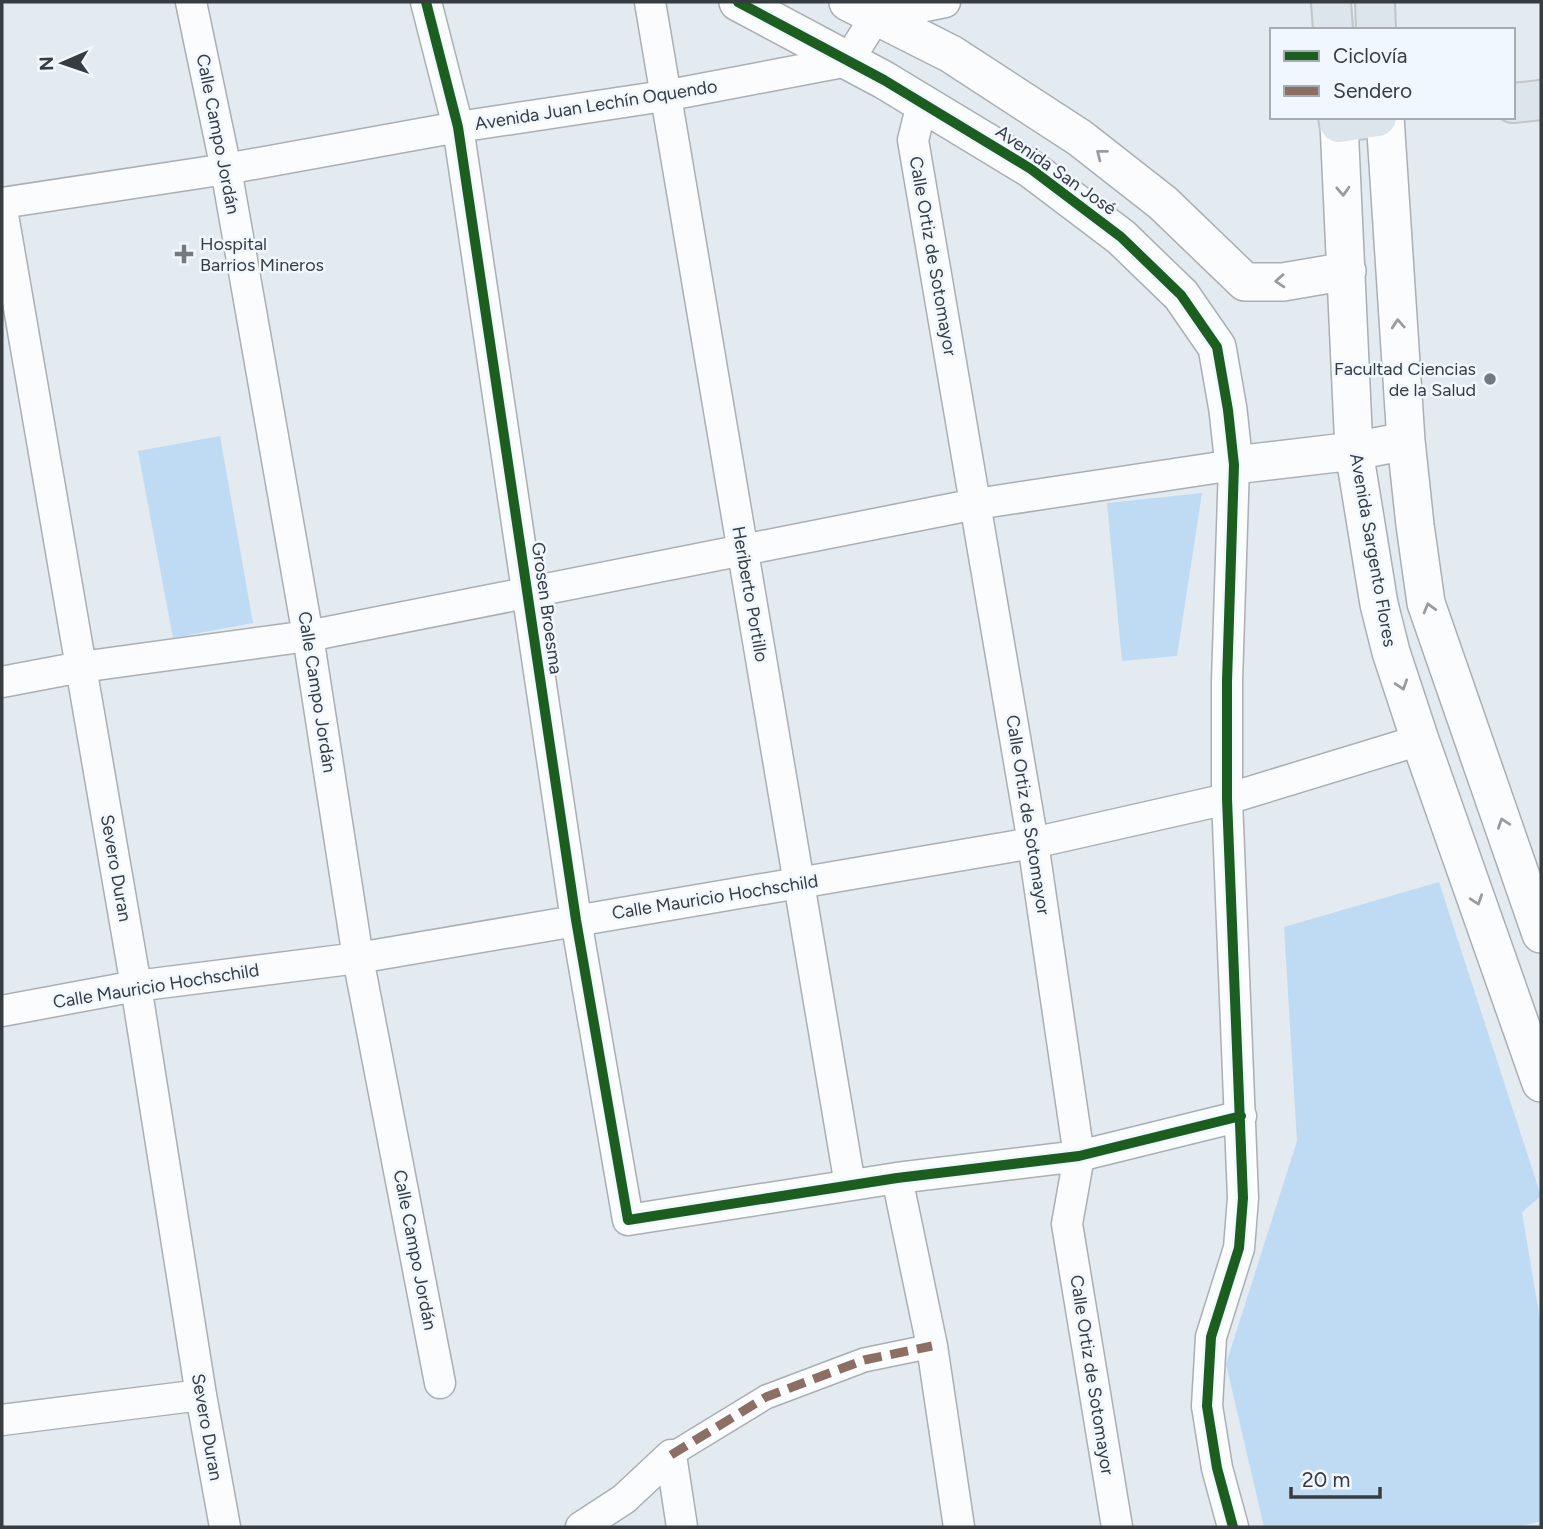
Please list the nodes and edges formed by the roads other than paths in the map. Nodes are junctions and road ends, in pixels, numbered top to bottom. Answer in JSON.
{"nodes":[{"id":1,"x":191,"y":2,"type":"edge"},
{"id":2,"x":426,"y":2,"type":"edge"},
{"id":3,"x":650,"y":2,"type":"edge"},
{"id":4,"x":738,"y":2,"type":"edge"},
{"id":5,"x":945,"y":2,"type":"edge"},
{"id":6,"x":1331,"y":2,"type":"edge"},
{"id":7,"x":1374,"y":2,"type":"edge"},
{"id":8,"x":862,"y":9,"type":"edge"},
{"id":9,"x":1333,"y":28,"type":"edge"},
{"id":10,"x":1376,"y":28,"type":"edge"},
{"id":11,"x":951,"y":54,"type":"junction"},
{"id":12,"x":848,"y":61,"type":"junction"},
{"id":13,"x":1541,"y":76,"type":"edge"},
{"id":14,"x":1515,"y":79,"type":"edge"},
{"id":15,"x":664,"y":96,"type":"junction"},
{"id":16,"x":1541,"y":100,"type":"edge"},
{"id":17,"x":1515,"y":103,"type":"edge"},
{"id":18,"x":922,"y":104,"type":"junction"},
{"id":19,"x":1385,"y":119,"type":"edge"},
{"id":20,"x":1339,"y":120,"type":"edge"},
{"id":21,"x":458,"y":127,"type":"junction"},
{"id":22,"x":226,"y":169,"type":"junction"},
{"id":23,"x":2,"y":203,"type":"edge"},
{"id":24,"x":2,"y":209,"type":"edge"},
{"id":25,"x":1347,"y":271,"type":"junction"},
{"id":26,"x":1406,"y":441,"type":"junction"},
{"id":27,"x":1354,"y":451,"type":"junction"},
{"id":28,"x":1234,"y":465,"type":"junction"},
{"id":29,"x":976,"y":504,"type":"junction"},
{"id":30,"x":742,"y":549,"type":"junction"},
{"id":31,"x":527,"y":593,"type":"junction"},
{"id":32,"x":308,"y":636,"type":"junction"},
{"id":33,"x":81,"y":667,"type":"junction"},
{"id":34,"x":2,"y":682,"type":"edge"},
{"id":35,"x":1420,"y":740,"type":"junction"},
{"id":36,"x":1227,"y":799,"type":"junction"},
{"id":37,"x":1034,"y":843,"type":"junction"},
{"id":38,"x":800,"y":882,"type":"junction"},
{"id":39,"x":576,"y":920,"type":"junction"},
{"id":40,"x":1541,"y":934,"type":"edge"},
{"id":41,"x":358,"y":958,"type":"junction"},
{"id":42,"x":136,"y":986,"type":"junction"},
{"id":43,"x":2,"y":1011,"type":"edge"},
{"id":44,"x":1541,"y":1083,"type":"edge"},
{"id":45,"x":1241,"y":1116,"type":"junction"},
{"id":46,"x":1079,"y":1156,"type":"junction"},
{"id":47,"x":897,"y":1178,"type":"junction"},
{"id":48,"x":850,"y":1185,"type":"junction"},
{"id":49,"x":932,"y":1346,"type":"junction"},
{"id":50,"x":440,"y":1382,"type":"dead end"},
{"id":51,"x":201,"y":1395,"type":"junction"},
{"id":52,"x":2,"y":1420,"type":"edge"},
{"id":53,"x":671,"y":1455,"type":"junction"},
{"id":54,"x":225,"y":1527,"type":"edge"},
{"id":55,"x":581,"y":1527,"type":"edge"},
{"id":56,"x":682,"y":1527,"type":"edge"},
{"id":57,"x":959,"y":1527,"type":"edge"},
{"id":58,"x":1117,"y":1527,"type":"edge"},
{"id":59,"x":1233,"y":1527,"type":"edge"}],
"edges":[{"from":1,"to":22,"type":"street","name":"Calle Campo Jordán"},
{"from":2,"to":21,"type":"street","name":"Grosen Broesma"},
{"from":3,"to":15,"type":"street","name":"Heriberto Portillo"},
{"from":4,"to":12,"type":"street","name":"Avenida San José"},
{"from":5,"to":8,"type":"street"},
{"from":5,"to":11,"type":"street"},
{"from":6,"to":9,"type":"main road"},
{"from":7,"to":10,"type":"main road"},
{"from":8,"to":11,"type":"street","name":"Avenida San José"},
{"from":8,"to":12,"type":"street"},
{"from":25,"to":11,"type":"street","name":"Avenida San José","one_way":true},
{"from":12,"to":15,"type":"street","name":"Avenida Juan Lechín Oquendo"},
{"from":12,"to":18,"type":"street","name":"Avenida San José"},
{"from":13,"to":14,"type":"main road"},
{"from":15,"to":21,"type":"street","name":"Avenida Juan Lechín Oquendo"},
{"from":15,"to":30,"type":"street","name":"Heriberto Portillo"},
{"from":16,"to":17,"type":"main road"},
{"from":18,"to":28,"type":"street","name":"Avenida San José"},
{"from":18,"to":29,"type":"street","name":"Calle Ortiz de Sotomayor"},
{"from":26,"to":19,"type":"street","one_way":true},
{"from":20,"to":25,"type":"street","name":"Avenida Sargento Flores","one_way":true},
{"from":21,"to":22,"type":"street","name":"Avenida Juan Lechín Oquendo"},
{"from":21,"to":31,"type":"street","name":"Grosen Broesma"},
{"from":22,"to":23,"type":"street","name":"Avenida Juan Lechín Oquendo"},
{"from":22,"to":32,"type":"street","name":"Calle Campo Jordán"},
{"from":24,"to":33,"type":"street","name":"Severo Duran"},
{"from":25,"to":27,"type":"street","name":"Avenida Sargento Flores"},
{"from":26,"to":27,"type":"street"},
{"from":40,"to":26,"type":"street","one_way":true},
{"from":27,"to":28,"type":"street"},
{"from":27,"to":35,"type":"street","name":"Avenida Sargento Flores","one_way":true},
{"from":28,"to":29,"type":"street"},
{"from":28,"to":36,"type":"street"},
{"from":29,"to":30,"type":"street"},
{"from":29,"to":37,"type":"street","name":"Calle Ortiz de Sotomayor"},
{"from":30,"to":31,"type":"street"},
{"from":30,"to":38,"type":"street","name":"Heriberto Portillo"},
{"from":31,"to":32,"type":"street"},
{"from":31,"to":39,"type":"street","name":"Grosen Broesma"},
{"from":32,"to":33,"type":"street"},
{"from":32,"to":41,"type":"street","name":"Calle Campo Jordán"},
{"from":33,"to":34,"type":"street"},
{"from":33,"to":42,"type":"street","name":"Severo Duran"},
{"from":35,"to":36,"type":"street","name":"Calle Mauricio Hochschild"},
{"from":35,"to":44,"type":"street","name":"Avenida Sargento Flores","one_way":true},
{"from":36,"to":37,"type":"street","name":"Calle Mauricio Hochschild"},
{"from":36,"to":45,"type":"street"},
{"from":37,"to":38,"type":"street","name":"Calle Mauricio Hochschild"},
{"from":37,"to":46,"type":"street","name":"Calle Ortiz de Sotomayor"},
{"from":38,"to":39,"type":"street","name":"Calle Mauricio Hochschild"},
{"from":38,"to":48,"type":"street","name":"Heriberto Portillo"},
{"from":39,"to":41,"type":"street","name":"Calle Mauricio Hochschild"},
{"from":39,"to":48,"type":"street","name":"Grosen Broesma"},
{"from":41,"to":42,"type":"street","name":"Calle Mauricio Hochschild"},
{"from":41,"to":50,"type":"street","name":"Calle Campo Jordán"},
{"from":42,"to":43,"type":"street","name":"Calle Mauricio Hochschild"},
{"from":42,"to":51,"type":"street","name":"Severo Duran"},
{"from":45,"to":46,"type":"street"},
{"from":45,"to":59,"type":"street"},
{"from":46,"to":47,"type":"street"},
{"from":46,"to":58,"type":"street","name":"Calle Ortiz de Sotomayor"},
{"from":47,"to":48,"type":"street"},
{"from":47,"to":49,"type":"street"},
{"from":49,"to":53,"type":"street"},
{"from":49,"to":57,"type":"street"},
{"from":51,"to":52,"type":"street"},
{"from":51,"to":54,"type":"street","name":"Severo Duran"},
{"from":53,"to":55,"type":"street"},
{"from":53,"to":56,"type":"street"}]}
